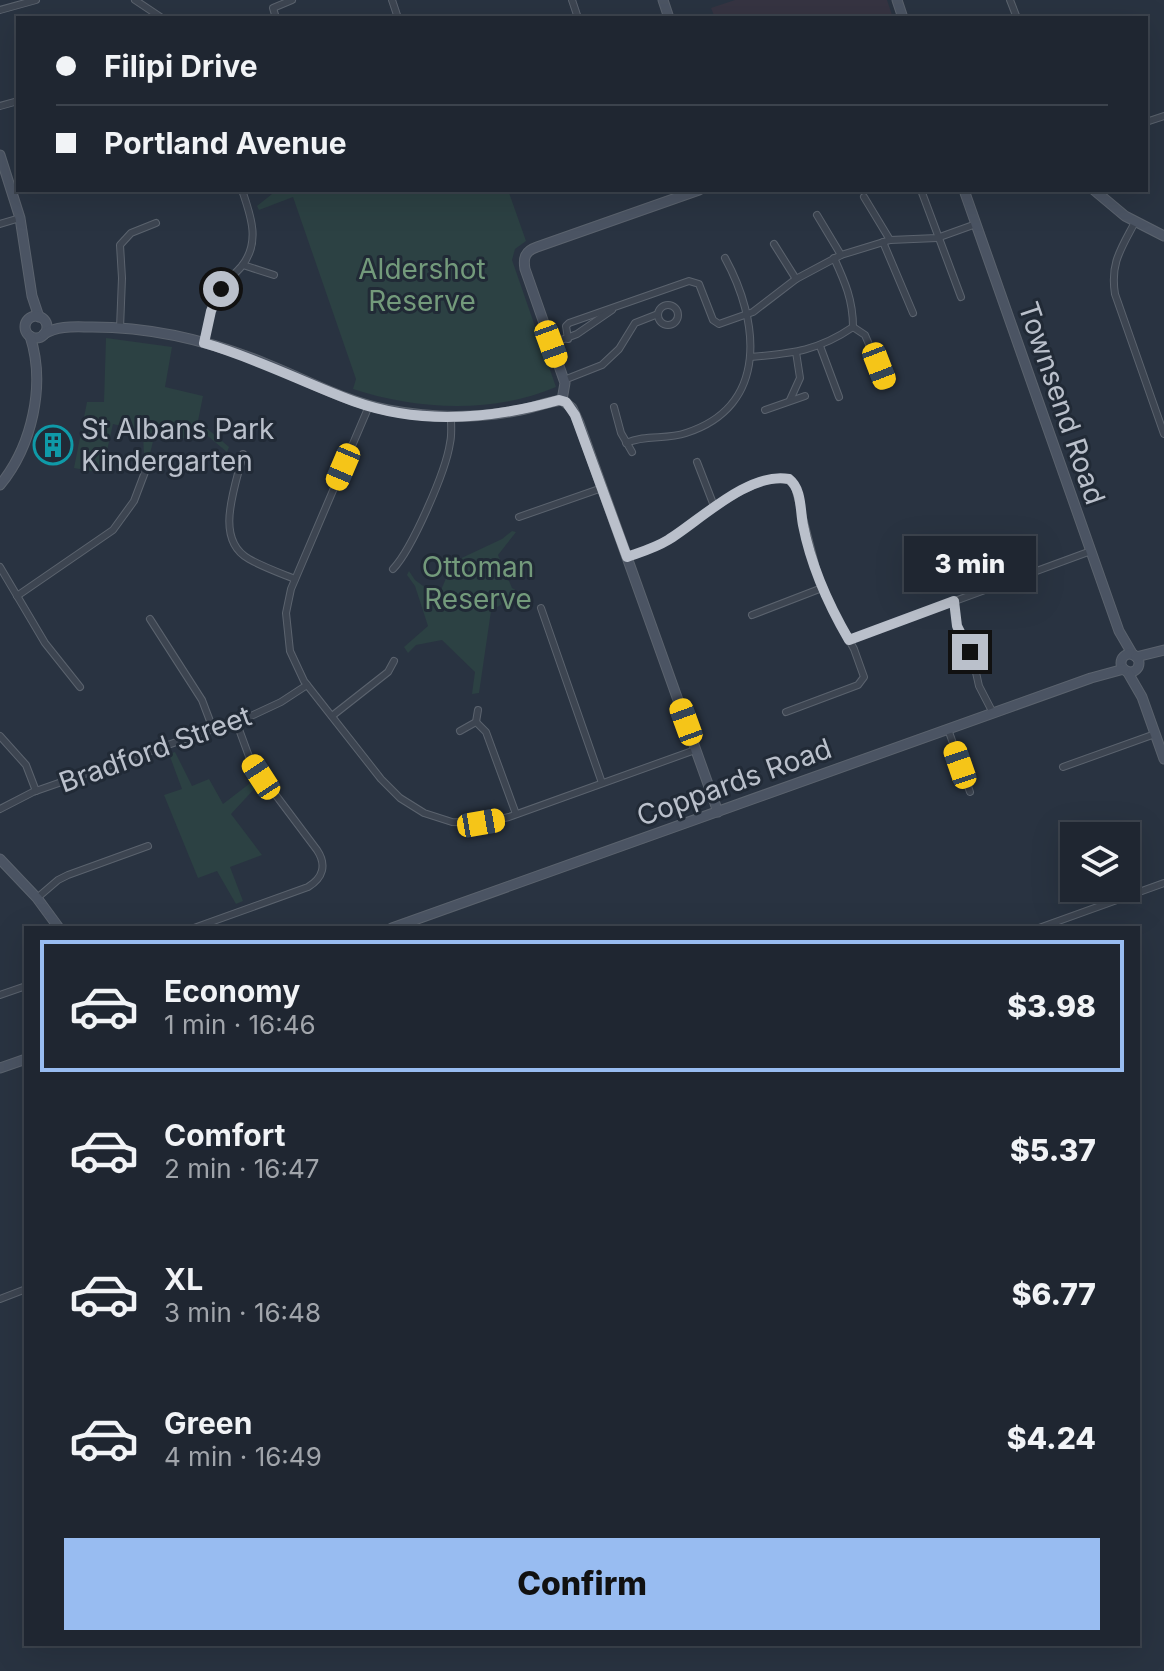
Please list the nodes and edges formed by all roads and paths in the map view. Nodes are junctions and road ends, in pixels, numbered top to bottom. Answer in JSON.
{"nodes":[{"id":1,"x":36,"y":0,"type":"edge"},
{"id":2,"x":135,"y":0,"type":"edge"},
{"id":3,"x":292,"y":0,"type":"edge"},
{"id":4,"x":0,"y":10,"type":"edge"},
{"id":5,"x":159,"y":16,"type":"edge"},
{"id":6,"x":275,"y":16,"type":"edge"},
{"id":7,"x":0,"y":155,"type":"edge"},
{"id":8,"x":243,"y":192,"type":"edge"},
{"id":9,"x":693,"y":192,"type":"edge"},
{"id":10,"x":922,"y":192,"type":"edge"},
{"id":11,"x":965,"y":192,"type":"edge"},
{"id":12,"x":1096,"y":192,"type":"edge"},
{"id":13,"x":864,"y":197,"type":"dead end"},
{"id":14,"x":817,"y":215,"type":"dead end"},
{"id":15,"x":20,"y":218,"type":"junction"},
{"id":16,"x":1135,"y":222,"type":"junction"},
{"id":17,"x":156,"y":223,"type":"dead end"},
{"id":18,"x":0,"y":224,"type":"edge"},
{"id":19,"x":976,"y":224,"type":"junction"},
{"id":20,"x":1164,"y":236,"type":"edge"},
{"id":21,"x":937,"y":238,"type":"junction"},
{"id":22,"x":887,"y":241,"type":"junction"},
{"id":23,"x":774,"y":244,"type":"dead end"},
{"id":24,"x":838,"y":256,"type":"junction"},
{"id":25,"x":725,"y":258,"type":"dead end"},
{"id":26,"x":243,"y":265,"type":"junction"},
{"id":27,"x":274,"y":275,"type":"dead end"},
{"id":28,"x":796,"y":279,"type":"junction"},
{"id":29,"x":961,"y":297,"type":"dead end"},
{"id":30,"x":615,"y":308,"type":"junction"},
{"id":31,"x":913,"y":313,"type":"dead end"},
{"id":32,"x":658,"y":314,"type":"dead end"},
{"id":33,"x":592,"y":315,"type":"junction"},
{"id":34,"x":748,"y":315,"type":"junction"},
{"id":35,"x":37,"y":319,"type":"junction"},
{"id":36,"x":595,"y":323,"type":"junction"},
{"id":37,"x":853,"y":327,"type":"junction"},
{"id":38,"x":67,"y":328,"type":"junction"},
{"id":39,"x":120,"y":328,"type":"junction"},
{"id":40,"x":43,"y":335,"type":"junction"},
{"id":41,"x":30,"y":336,"type":"junction"},
{"id":42,"x":568,"y":339,"type":"junction"},
{"id":43,"x":204,"y":343,"type":"junction"},
{"id":44,"x":551,"y":344,"type":"junction"},
{"id":45,"x":820,"y":346,"type":"junction"},
{"id":46,"x":796,"y":352,"type":"junction"},
{"id":47,"x":35,"y":357,"type":"junction"},
{"id":48,"x":751,"y":357,"type":"junction"},
{"id":49,"x":564,"y":380,"type":"junction"},
{"id":50,"x":885,"y":382,"type":"dead end"},
{"id":51,"x":805,"y":396,"type":"dead end"},
{"id":52,"x":839,"y":397,"type":"dead end"},
{"id":53,"x":562,"y":400,"type":"junction"},
{"id":54,"x":790,"y":400,"type":"junction"},
{"id":55,"x":369,"y":406,"type":"junction"},
{"id":56,"x":614,"y":407,"type":"dead end"},
{"id":57,"x":765,"y":410,"type":"dead end"},
{"id":58,"x":451,"y":418,"type":"junction"},
{"id":59,"x":1164,"y":434,"type":"edge"},
{"id":60,"x":626,"y":443,"type":"junction"},
{"id":61,"x":632,"y":452,"type":"dead end"},
{"id":62,"x":243,"y":454,"type":"dead end"},
{"id":63,"x":697,"y":462,"type":"dead end"},
{"id":64,"x":145,"y":472,"type":"dead end"},
{"id":65,"x":0,"y":485,"type":"edge"},
{"id":66,"x":602,"y":488,"type":"junction"},
{"id":67,"x":714,"y":506,"type":"junction"},
{"id":68,"x":519,"y":517,"type":"dead end"},
{"id":69,"x":1091,"y":551,"type":"junction"},
{"id":70,"x":627,"y":557,"type":"junction"},
{"id":71,"x":0,"y":567,"type":"edge"},
{"id":72,"x":393,"y":569,"type":"dead end"},
{"id":73,"x":295,"y":579,"type":"junction"},
{"id":74,"x":822,"y":588,"type":"junction"},
{"id":75,"x":17,"y":596,"type":"junction"},
{"id":76,"x":954,"y":601,"type":"junction"},
{"id":77,"x":541,"y":608,"type":"dead end"},
{"id":78,"x":752,"y":615,"type":"dead end"},
{"id":79,"x":150,"y":619,"type":"dead end"},
{"id":80,"x":849,"y":640,"type":"junction"},
{"id":81,"x":1164,"y":651,"type":"edge"},
{"id":82,"x":394,"y":661,"type":"dead end"},
{"id":83,"x":1130,"y":663,"type":"junction"},
{"id":84,"x":307,"y":685,"type":"junction"},
{"id":85,"x":80,"y":687,"type":"dead end"},
{"id":86,"x":478,"y":710,"type":"dead end"},
{"id":87,"x":786,"y":712,"type":"dead end"},
{"id":88,"x":993,"y":713,"type":"junction"},
{"id":89,"x":332,"y":716,"type":"junction"},
{"id":90,"x":236,"y":721,"type":"junction"},
{"id":91,"x":476,"y":722,"type":"junction"},
{"id":92,"x":213,"y":729,"type":"junction"},
{"id":93,"x":948,"y":729,"type":"junction"},
{"id":94,"x":460,"y":731,"type":"dead end"},
{"id":95,"x":1155,"y":734,"type":"junction"},
{"id":96,"x":0,"y":736,"type":"edge"},
{"id":97,"x":695,"y":750,"type":"junction"},
{"id":98,"x":1164,"y":759,"type":"edge"},
{"id":99,"x":1063,"y":767,"type":"dead end"},
{"id":100,"x":602,"y":783,"type":"junction"},
{"id":101,"x":36,"y":791,"type":"junction"},
{"id":102,"x":970,"y":792,"type":"dead end"},
{"id":103,"x":0,"y":809,"type":"edge"},
{"id":104,"x":718,"y":812,"type":"junction"},
{"id":105,"x":516,"y":814,"type":"junction"},
{"id":106,"x":148,"y":846,"type":"dead end"},
{"id":107,"x":0,"y":859,"type":"edge"},
{"id":108,"x":1164,"y":883,"type":"edge"},
{"id":109,"x":37,"y":898,"type":"junction"},
{"id":110,"x":58,"y":926,"type":"edge"},
{"id":111,"x":200,"y":926,"type":"edge"},
{"id":112,"x":398,"y":926,"type":"edge"},
{"id":113,"x":1045,"y":926,"type":"edge"},
{"id":114,"x":24,"y":987,"type":"edge"},
{"id":115,"x":0,"y":995,"type":"edge"},
{"id":116,"x":24,"y":1060,"type":"edge"},
{"id":117,"x":0,"y":1068,"type":"edge"},
{"id":118,"x":24,"y":1290,"type":"edge"},
{"id":119,"x":0,"y":1299,"type":"edge"}],
"edges":[{"from":1,"to":4,"type":"street"},
{"from":2,"to":5,"type":"street"},
{"from":3,"to":6,"type":"street"},
{"from":7,"to":15,"type":"street"},
{"from":8,"to":26,"type":"street"},
{"from":9,"to":44,"type":"street"},
{"from":10,"to":21,"type":"street"},
{"from":11,"to":19,"type":"street","name":"Townsend Road"},
{"from":12,"to":16,"type":"street"},
{"from":13,"to":22,"type":"street"},
{"from":14,"to":24,"type":"street"},
{"from":15,"to":18,"type":"street"},
{"from":15,"to":35,"type":"street"},
{"from":16,"to":20,"type":"street"},
{"from":16,"to":59,"type":"street"},
{"from":17,"to":39,"type":"street"},
{"from":19,"to":21,"type":"street"},
{"from":19,"to":69,"type":"street","name":"Townsend Road"},
{"from":21,"to":22,"type":"street"},
{"from":21,"to":29,"type":"street"},
{"from":22,"to":24,"type":"street"},
{"from":22,"to":31,"type":"street"},
{"from":23,"to":28,"type":"street"},
{"from":24,"to":28,"type":"street"},
{"from":24,"to":37,"type":"street"},
{"from":25,"to":34,"type":"street"},
{"from":26,"to":27,"type":"street"},
{"from":26,"to":43,"type":"street"},
{"from":28,"to":34,"type":"street"},
{"from":30,"to":33,"type":"street"},
{"from":30,"to":34,"type":"street"},
{"from":30,"to":36,"type":"street"},
{"from":32,"to":49,"type":"street"},
{"from":33,"to":36,"type":"street"},
{"from":33,"to":42,"type":"street"},
{"from":34,"to":48,"type":"street"},
{"from":35,"to":38,"type":"street"},
{"from":35,"to":40,"type":"street"},
{"from":35,"to":41,"type":"street"},
{"from":36,"to":42,"type":"street"},
{"from":37,"to":45,"type":"street"},
{"from":37,"to":50,"type":"street"},
{"from":38,"to":39,"type":"street"},
{"from":38,"to":40,"type":"street"},
{"from":39,"to":43,"type":"street"},
{"from":40,"to":41,"type":"street"},
{"from":40,"to":47,"type":"street"},
{"from":41,"to":47,"type":"street"},
{"from":42,"to":44,"type":"street"},
{"from":43,"to":55,"type":"street"},
{"from":44,"to":49,"type":"street"},
{"from":45,"to":46,"type":"street"},
{"from":45,"to":52,"type":"street"},
{"from":46,"to":48,"type":"street"},
{"from":46,"to":54,"type":"street"},
{"from":47,"to":65,"type":"street"},
{"from":48,"to":60,"type":"street"},
{"from":49,"to":53,"type":"street"},
{"from":51,"to":54,"type":"street"},
{"from":53,"to":58,"type":"street"},
{"from":53,"to":66,"type":"street"},
{"from":54,"to":57,"type":"street"},
{"from":55,"to":58,"type":"street"},
{"from":55,"to":73,"type":"street"},
{"from":56,"to":60,"type":"street"},
{"from":58,"to":72,"type":"street"},
{"from":60,"to":61,"type":"street"},
{"from":62,"to":73,"type":"street"},
{"from":63,"to":67,"type":"street"},
{"from":64,"to":75,"type":"street"},
{"from":66,"to":68,"type":"street"},
{"from":66,"to":70,"type":"street"},
{"from":67,"to":70,"type":"street"},
{"from":67,"to":74,"type":"street"},
{"from":69,"to":76,"type":"street"},
{"from":69,"to":83,"type":"street","name":"Townsend Road"},
{"from":70,"to":97,"type":"street"},
{"from":71,"to":75,"type":"street"},
{"from":73,"to":84,"type":"street"},
{"from":74,"to":78,"type":"street"},
{"from":74,"to":80,"type":"street"},
{"from":75,"to":85,"type":"street"},
{"from":76,"to":80,"type":"street"},
{"from":76,"to":88,"type":"street"},
{"from":77,"to":100,"type":"street"},
{"from":79,"to":92,"type":"street"},
{"from":80,"to":87,"type":"street"},
{"from":81,"to":83,"type":"street","name":"Coppards Road"},
{"from":82,"to":89,"type":"street"},
{"from":83,"to":88,"type":"street","name":"Coppards Road"},
{"from":83,"to":95,"type":"street","name":"Townsend Road"},
{"from":84,"to":89,"type":"street"},
{"from":84,"to":90,"type":"street","name":"Bradford Street"},
{"from":86,"to":91,"type":"street"},
{"from":88,"to":93,"type":"street","name":"Coppards Road"},
{"from":89,"to":105,"type":"street"},
{"from":90,"to":92,"type":"street","name":"Bradford Street"},
{"from":90,"to":111,"type":"street"},
{"from":91,"to":94,"type":"street"},
{"from":91,"to":105,"type":"street"},
{"from":92,"to":101,"type":"street","name":"Bradford Street"},
{"from":93,"to":102,"type":"street"},
{"from":93,"to":104,"type":"street","name":"Coppards Road"},
{"from":95,"to":98,"type":"street","name":"Townsend Road"},
{"from":95,"to":99,"type":"street"},
{"from":96,"to":101,"type":"street"},
{"from":97,"to":100,"type":"street"},
{"from":97,"to":104,"type":"street"},
{"from":100,"to":105,"type":"street"},
{"from":101,"to":103,"type":"street","name":"Bradford Street"},
{"from":104,"to":112,"type":"street","name":"Coppards Road"},
{"from":106,"to":109,"type":"street"},
{"from":107,"to":109,"type":"street"},
{"from":108,"to":113,"type":"street"},
{"from":109,"to":110,"type":"street"},
{"from":114,"to":115,"type":"street"},
{"from":116,"to":117,"type":"street"},
{"from":118,"to":119,"type":"street"}]}
